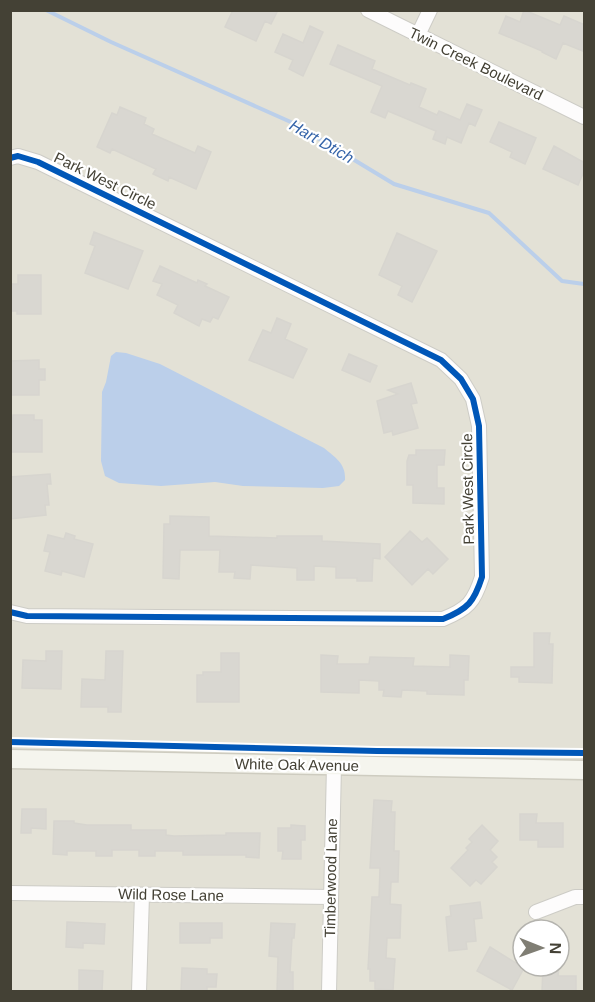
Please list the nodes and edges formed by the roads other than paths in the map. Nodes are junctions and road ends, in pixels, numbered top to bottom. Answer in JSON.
{"nodes":[{"id":1,"x":368,"y":10,"type":"edge"},
{"id":2,"x":430,"y":10,"type":"edge"},
{"id":3,"x":418,"y":35,"type":"junction"},
{"id":4,"x":585,"y":117,"type":"edge"},
{"id":5,"x":10,"y":158,"type":"edge"},
{"id":6,"x":10,"y":612,"type":"edge"},
{"id":7,"x":10,"y":759,"type":"edge"},
{"id":8,"x":334,"y":765,"type":"junction"},
{"id":9,"x":585,"y":770,"type":"edge"},
{"id":10,"x":10,"y":892,"type":"edge"},
{"id":11,"x":142,"y":895,"type":"junction"},
{"id":12,"x":331,"y":897,"type":"junction"},
{"id":13,"x":585,"y":897,"type":"edge"},
{"id":14,"x":536,"y":912,"type":"dead end"},
{"id":15,"x":139,"y":992,"type":"edge"},
{"id":16,"x":329,"y":992,"type":"edge"}],
"edges":[{"from":1,"to":3,"type":"street","name":"Twin Creek Boulevard"},
{"from":2,"to":3,"type":"street"},
{"from":3,"to":4,"type":"street","name":"Twin Creek Boulevard"},
{"from":5,"to":6,"type":"street","name":"Park West Circle"},
{"from":7,"to":8,"type":"street","name":"White Oak Avenue"},
{"from":8,"to":9,"type":"street","name":"White Oak Avenue"},
{"from":8,"to":12,"type":"street","name":"Timberwood Lane"},
{"from":10,"to":11,"type":"street","name":"Wild Rose Lane"},
{"from":11,"to":12,"type":"street","name":"Wild Rose Lane"},
{"from":11,"to":15,"type":"street"},
{"from":12,"to":16,"type":"street","name":"Timberwood Lane"},
{"from":13,"to":14,"type":"street"}]}
